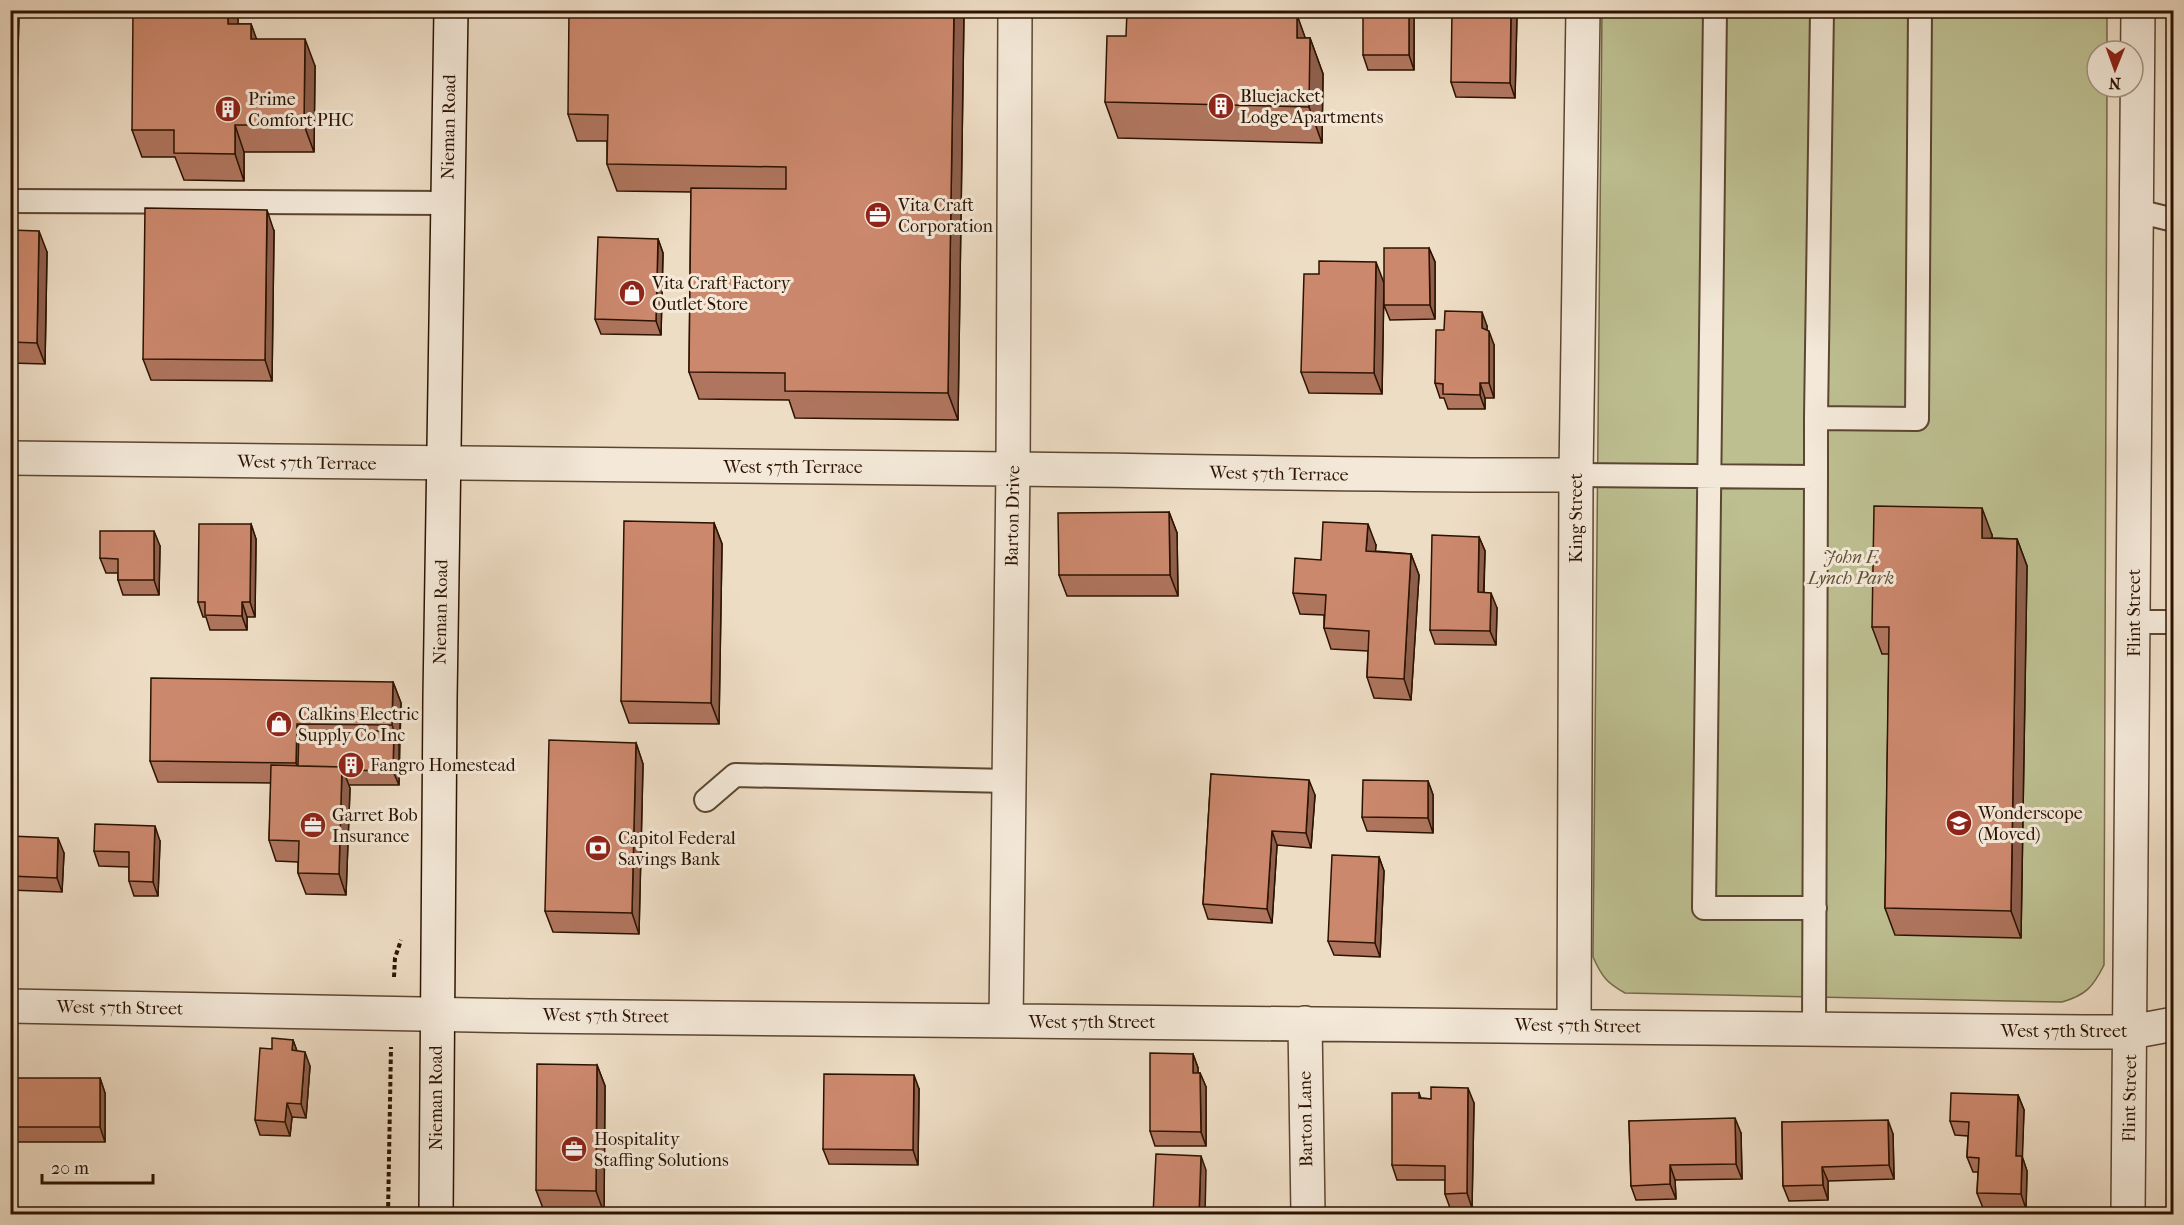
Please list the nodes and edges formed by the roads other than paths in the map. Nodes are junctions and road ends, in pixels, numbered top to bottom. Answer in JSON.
{"nodes":[{"id":1,"x":451,"y":10,"type":"edge"},
{"id":2,"x":1015,"y":10,"type":"edge"},
{"id":3,"x":1583,"y":10,"type":"edge"},
{"id":4,"x":1714,"y":10,"type":"edge"},
{"id":5,"x":1822,"y":10,"type":"edge"},
{"id":6,"x":1920,"y":10,"type":"edge"},
{"id":7,"x":2138,"y":10,"type":"edge"},
{"id":8,"x":10,"y":201,"type":"edge"},
{"id":9,"x":448,"y":203,"type":"junction"},
{"id":10,"x":2137,"y":211,"type":"junction"},
{"id":11,"x":2174,"y":220,"type":"edge"},
{"id":12,"x":1816,"y":418,"type":"junction"},
{"id":13,"x":10,"y":458,"type":"edge"},
{"id":14,"x":443,"y":465,"type":"junction"},
{"id":15,"x":1013,"y":469,"type":"junction"},
{"id":16,"x":1576,"y":475,"type":"junction"},
{"id":17,"x":1708,"y":475,"type":"junction"},
{"id":18,"x":1816,"y":477,"type":"junction"},
{"id":19,"x":2133,"y":622,"type":"junction"},
{"id":20,"x":2174,"y":622,"type":"edge"},
{"id":21,"x":1009,"y":781,"type":"junction"},
{"id":22,"x":706,"y":800,"type":"dead end"},
{"id":23,"x":1815,"y":908,"type":"junction"},
{"id":24,"x":10,"y":1006,"type":"edge"},
{"id":25,"x":436,"y":1014,"type":"junction"},
{"id":26,"x":1006,"y":1021,"type":"junction"},
{"id":27,"x":1305,"y":1023,"type":"junction"},
{"id":28,"x":2174,"y":1024,"type":"edge"},
{"id":29,"x":1574,"y":1026,"type":"junction"},
{"id":30,"x":1814,"y":1028,"type":"junction"},
{"id":31,"x":2131,"y":1032,"type":"junction"},
{"id":32,"x":436,"y":1215,"type":"edge"},
{"id":33,"x":1308,"y":1215,"type":"edge"},
{"id":34,"x":2128,"y":1215,"type":"edge"}],
"edges":[{"from":1,"to":9,"type":"street","name":"Nieman Road"},
{"from":2,"to":15,"type":"street","name":"Barton Drive"},
{"from":3,"to":16,"type":"street","name":"King Street"},
{"from":4,"to":17,"type":"lane"},
{"from":5,"to":12,"type":"lane"},
{"from":6,"to":12,"type":"lane"},
{"from":7,"to":10,"type":"street","name":"Flint Street"},
{"from":8,"to":9,"type":"lane"},
{"from":9,"to":14,"type":"street","name":"Nieman Road"},
{"from":10,"to":11,"type":"lane"},
{"from":10,"to":19,"type":"street","name":"Flint Street"},
{"from":12,"to":18,"type":"lane"},
{"from":13,"to":14,"type":"street","name":"West 57th Terrace"},
{"from":14,"to":15,"type":"street","name":"West 57th Terrace"},
{"from":14,"to":25,"type":"street","name":"Nieman Road"},
{"from":15,"to":16,"type":"street","name":"West 57th Terrace"},
{"from":15,"to":21,"type":"street","name":"Barton Drive"},
{"from":16,"to":17,"type":"lane"},
{"from":16,"to":29,"type":"street","name":"King Street"},
{"from":17,"to":18,"type":"lane"},
{"from":17,"to":23,"type":"lane"},
{"from":18,"to":23,"type":"lane"},
{"from":19,"to":20,"type":"lane"},
{"from":19,"to":31,"type":"street","name":"Flint Street"},
{"from":21,"to":22,"type":"lane"},
{"from":21,"to":26,"type":"street","name":"Barton Drive"},
{"from":23,"to":30,"type":"lane"},
{"from":24,"to":25,"type":"street","name":"West 57th Street"},
{"from":25,"to":26,"type":"street","name":"West 57th Street"},
{"from":25,"to":32,"type":"street","name":"Nieman Road"},
{"from":26,"to":27,"type":"street","name":"West 57th Street"},
{"from":27,"to":29,"type":"street","name":"West 57th Street"},
{"from":27,"to":33,"type":"street","name":"Barton Lane"},
{"from":28,"to":31,"type":"street","name":"West 57th Street"},
{"from":29,"to":30,"type":"street","name":"West 57th Street"},
{"from":30,"to":31,"type":"street","name":"West 57th Street"},
{"from":31,"to":34,"type":"street","name":"Flint Street"}]}
